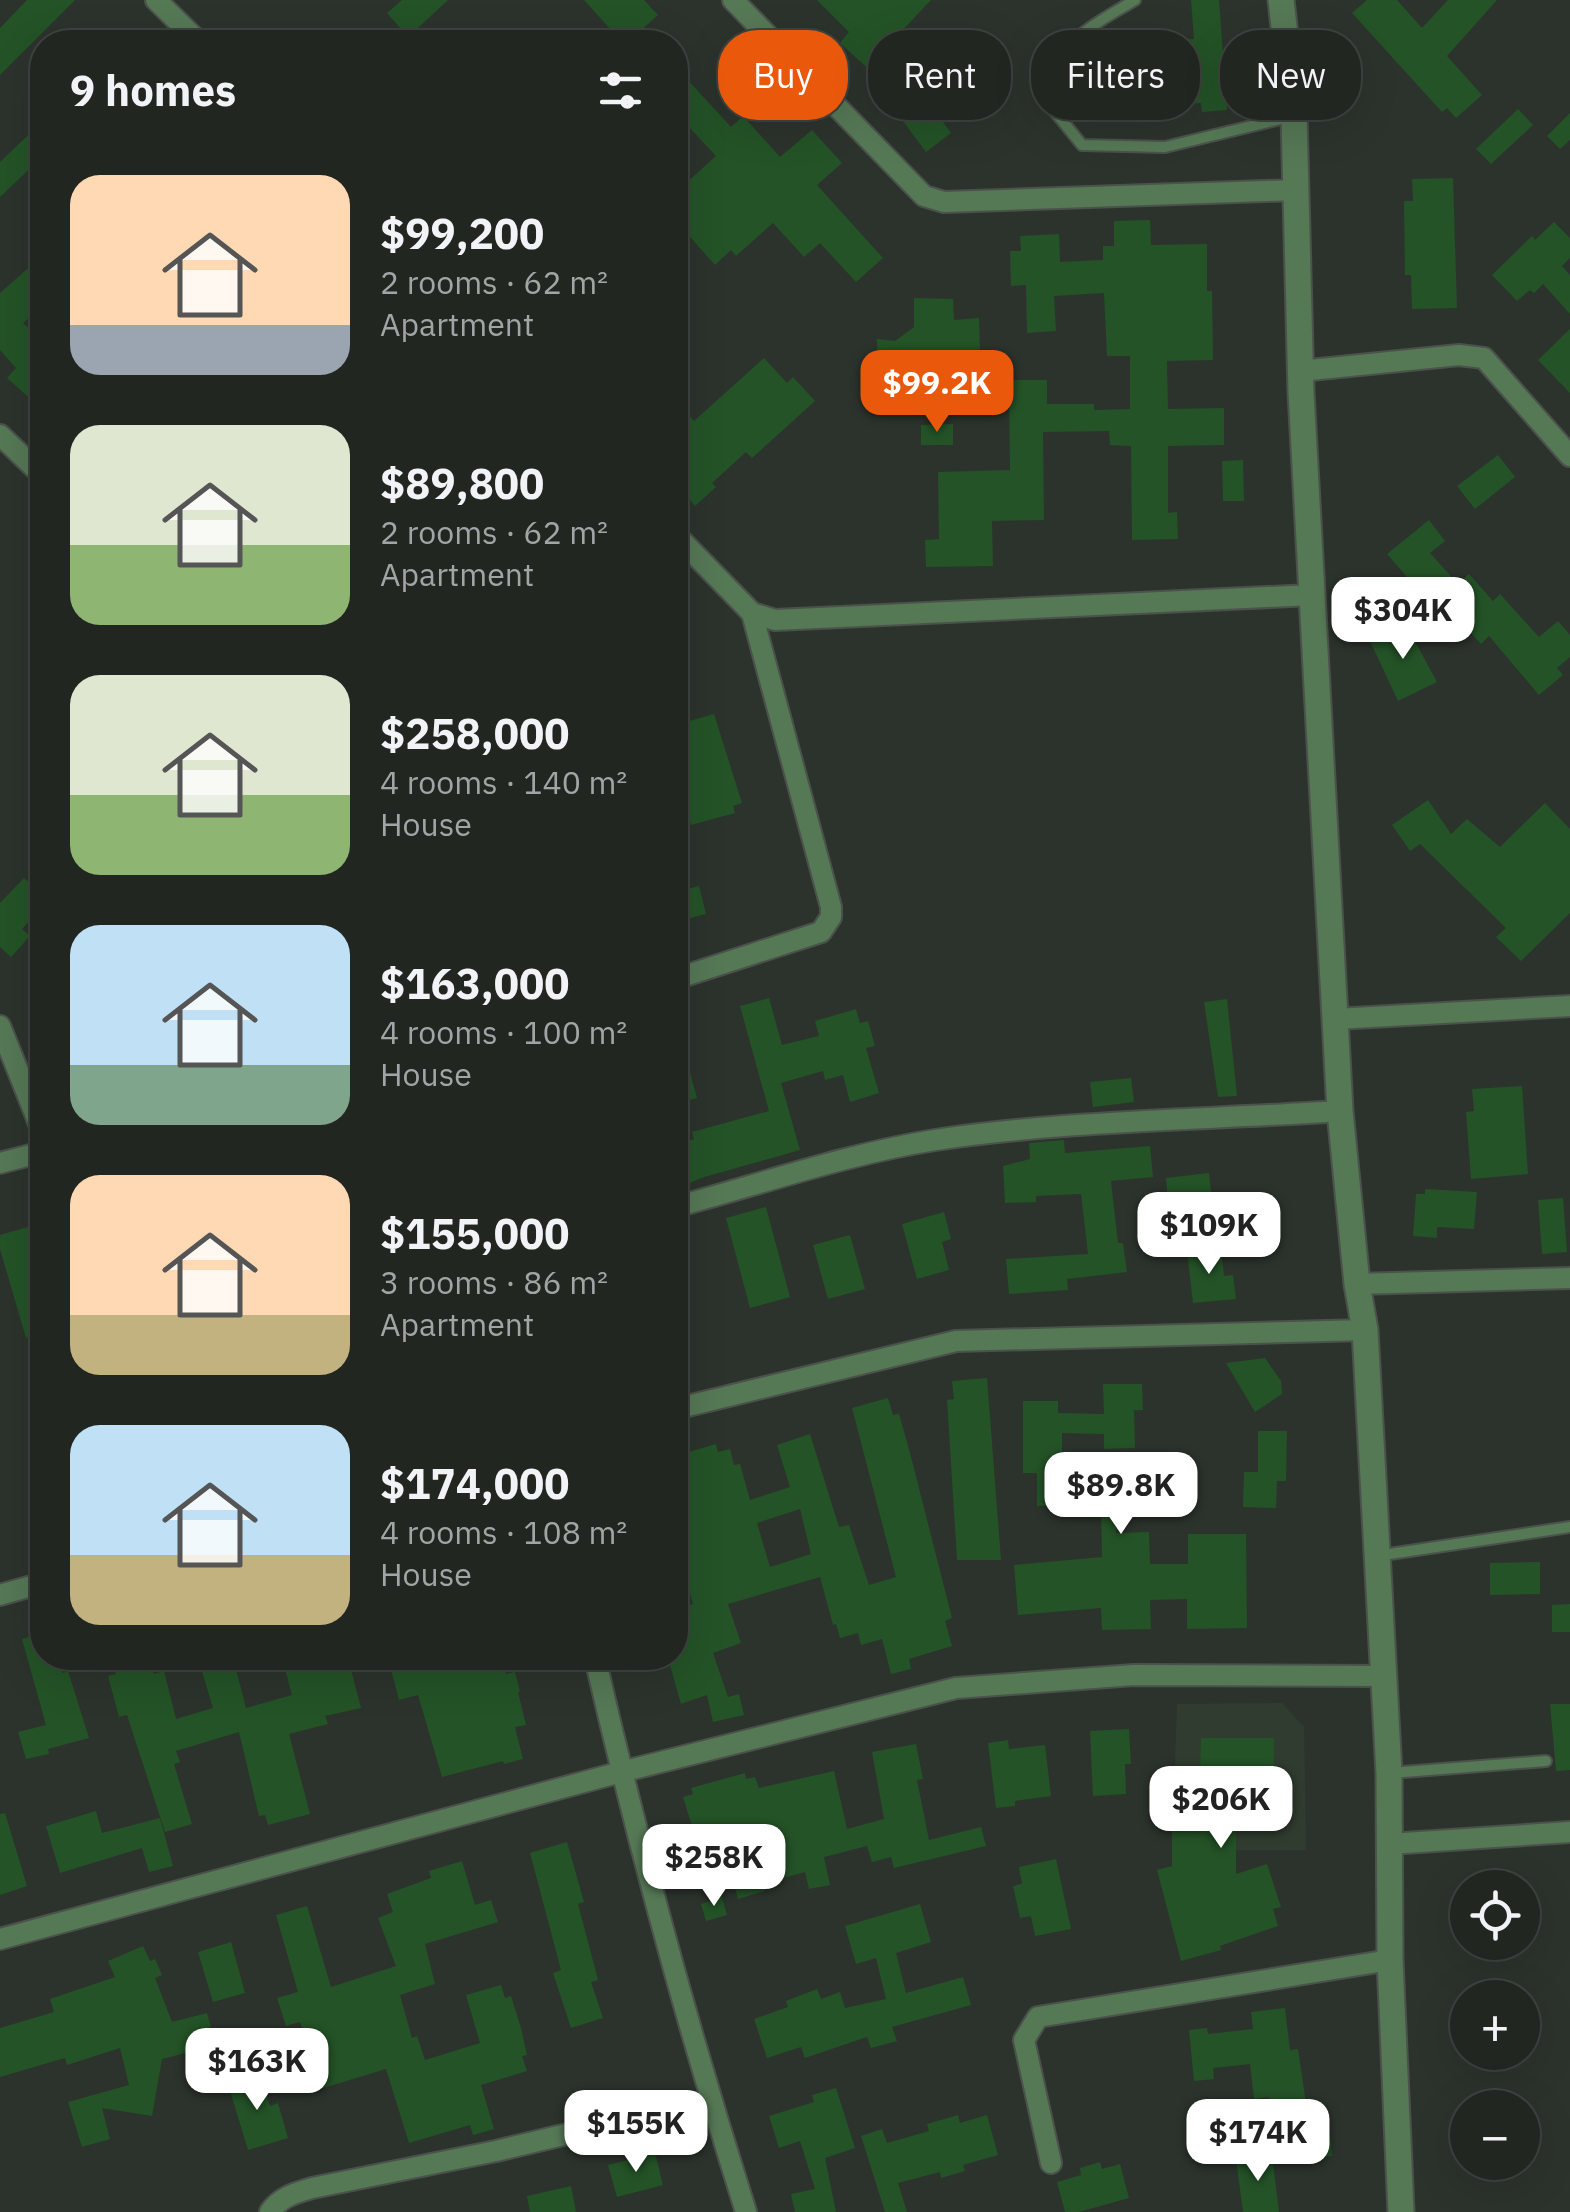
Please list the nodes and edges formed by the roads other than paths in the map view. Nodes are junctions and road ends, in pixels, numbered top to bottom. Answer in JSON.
{"nodes":[{"id":1,"x":156,"y":0,"type":"edge"},
{"id":2,"x":733,"y":0,"type":"edge"},
{"id":3,"x":1136,"y":0,"type":"edge"},
{"id":4,"x":1281,"y":0,"type":"edge"},
{"id":5,"x":186,"y":30,"type":"edge"},
{"id":6,"x":1284,"y":30,"type":"edge"},
{"id":7,"x":1277,"y":120,"type":"edge"},
{"id":8,"x":1294,"y":120,"type":"edge"},
{"id":9,"x":1296,"y":190,"type":"junction"},
{"id":10,"x":1300,"y":370,"type":"junction"},
{"id":11,"x":1566,"y":442,"type":"edge"},
{"id":12,"x":4,"y":447,"type":"edge"},
{"id":13,"x":30,"y":466,"type":"edge"},
{"id":14,"x":688,"y":547,"type":"edge"},
{"id":15,"x":1312,"y":595,"type":"junction"},
{"id":16,"x":752,"y":613,"type":"junction"},
{"id":17,"x":688,"y":975,"type":"edge"},
{"id":18,"x":1570,"y":1006,"type":"edge"},
{"id":19,"x":1335,"y":1019,"type":"junction"},
{"id":20,"x":0,"y":1026,"type":"edge"},
{"id":21,"x":30,"y":1101,"type":"edge"},
{"id":22,"x":1340,"y":1112,"type":"junction"},
{"id":23,"x":30,"y":1155,"type":"edge"},
{"id":24,"x":0,"y":1163,"type":"edge"},
{"id":25,"x":688,"y":1204,"type":"edge"},
{"id":26,"x":1570,"y":1278,"type":"edge"},
{"id":27,"x":1357,"y":1284,"type":"junction"},
{"id":28,"x":1366,"y":1330,"type":"junction"},
{"id":29,"x":688,"y":1407,"type":"edge"},
{"id":30,"x":1570,"y":1527,"type":"edge"},
{"id":31,"x":1375,"y":1556,"type":"junction"},
{"id":32,"x":30,"y":1586,"type":"edge"},
{"id":33,"x":0,"y":1595,"type":"edge"},
{"id":34,"x":597,"y":1670,"type":"edge"},
{"id":35,"x":1384,"y":1676,"type":"junction"},
{"id":36,"x":1546,"y":1762,"type":"dead end"},
{"id":37,"x":621,"y":1772,"type":"junction"},
{"id":38,"x":1390,"y":1773,"type":"junction"},
{"id":39,"x":1570,"y":1832,"type":"edge"},
{"id":40,"x":1389,"y":1844,"type":"junction"},
{"id":41,"x":0,"y":1938,"type":"edge"},
{"id":42,"x":1390,"y":1960,"type":"junction"},
{"id":43,"x":710,"y":2100,"type":"junction"},
{"id":44,"x":1050,"y":2163,"type":"dead end"},
{"id":45,"x":270,"y":2212,"type":"edge"},
{"id":46,"x":746,"y":2212,"type":"edge"},
{"id":47,"x":1401,"y":2212,"type":"edge"}],
"edges":[{"from":1,"to":5,"type":"street"},
{"from":2,"to":9,"type":"street"},
{"from":3,"to":7,"type":"lane"},
{"from":4,"to":6,"type":"street"},
{"from":8,"to":9,"type":"street"},
{"from":9,"to":10,"type":"street"},
{"from":10,"to":11,"type":"street"},
{"from":10,"to":15,"type":"street"},
{"from":12,"to":13,"type":"street"},
{"from":14,"to":16,"type":"street"},
{"from":15,"to":16,"type":"street"},
{"from":15,"to":19,"type":"street"},
{"from":16,"to":17,"type":"street"},
{"from":18,"to":19,"type":"street"},
{"from":19,"to":22,"type":"street"},
{"from":20,"to":21,"type":"street"},
{"from":22,"to":25,"type":"street"},
{"from":22,"to":27,"type":"street"},
{"from":23,"to":24,"type":"street"},
{"from":26,"to":27,"type":"street"},
{"from":27,"to":28,"type":"street"},
{"from":28,"to":29,"type":"street"},
{"from":28,"to":31,"type":"street"},
{"from":30,"to":31,"type":"lane"},
{"from":31,"to":35,"type":"street"},
{"from":32,"to":33,"type":"street"},
{"from":34,"to":37,"type":"street"},
{"from":35,"to":37,"type":"street"},
{"from":35,"to":38,"type":"street"},
{"from":36,"to":38,"type":"lane"},
{"from":37,"to":41,"type":"street"},
{"from":37,"to":43,"type":"street"},
{"from":38,"to":40,"type":"street"},
{"from":39,"to":40,"type":"street"},
{"from":40,"to":42,"type":"street"},
{"from":42,"to":44,"type":"street"},
{"from":42,"to":47,"type":"street"},
{"from":43,"to":45,"type":"street"},
{"from":43,"to":46,"type":"street"}]}
